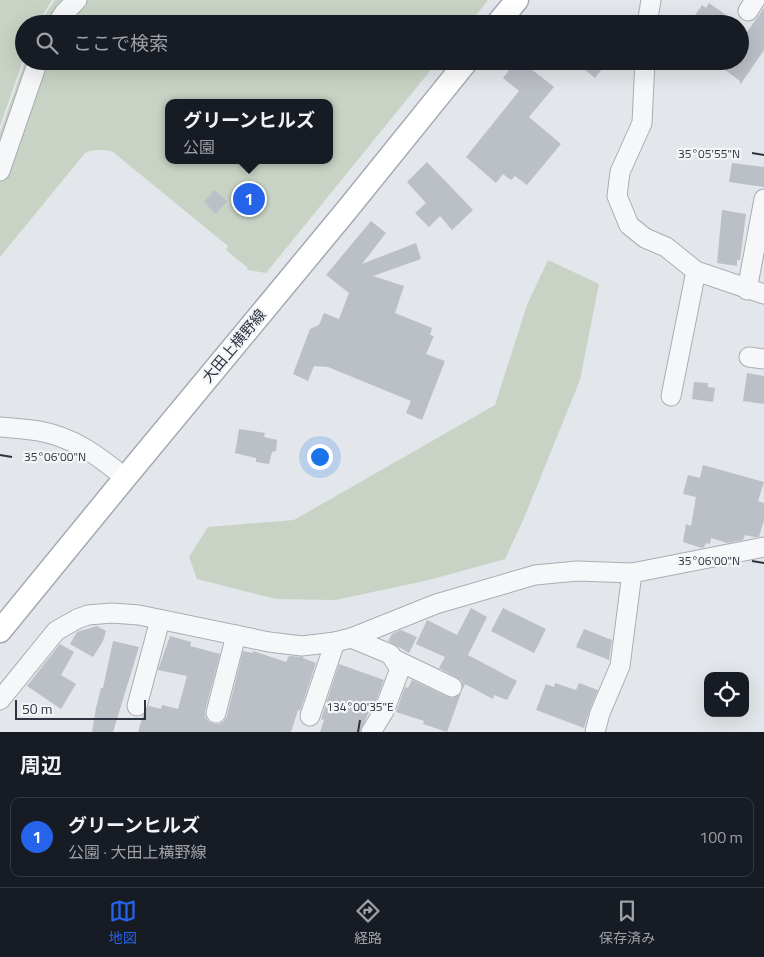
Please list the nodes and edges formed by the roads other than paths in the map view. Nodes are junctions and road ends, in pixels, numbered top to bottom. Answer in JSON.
{"nodes":[{"id":1,"x":77,"y":0,"type":"edge"},
{"id":2,"x":517,"y":0,"type":"edge"},
{"id":3,"x":651,"y":0,"type":"edge"},
{"id":4,"x":63,"y":15,"type":"edge"},
{"id":5,"x":505,"y":15,"type":"edge"},
{"id":6,"x":648,"y":15,"type":"edge"},
{"id":7,"x":35,"y":70,"type":"edge"},
{"id":8,"x":460,"y":70,"type":"edge"},
{"id":9,"x":645,"y":70,"type":"edge"},
{"id":10,"x":0,"y":171,"type":"edge"},
{"id":11,"x":764,"y":199,"type":"edge"},
{"id":12,"x":696,"y":271,"type":"junction"},
{"id":13,"x":756,"y":292,"type":"edge"},
{"id":14,"x":671,"y":396,"type":"dead end"},
{"id":15,"x":0,"y":427,"type":"edge"},
{"id":16,"x":125,"y":478,"type":"junction"},
{"id":17,"x":764,"y":547,"type":"edge"},
{"id":18,"x":632,"y":573,"type":"junction"},
{"id":19,"x":160,"y":620,"type":"junction"},
{"id":20,"x":0,"y":631,"type":"edge"},
{"id":21,"x":236,"y":635,"type":"junction"},
{"id":22,"x":343,"y":640,"type":"junction"},
{"id":23,"x":394,"y":659,"type":"junction"},
{"id":24,"x":452,"y":687,"type":"dead end"},
{"id":25,"x":0,"y":700,"type":"edge"},
{"id":26,"x":136,"y":706,"type":"dead end"},
{"id":27,"x":216,"y":713,"type":"dead end"},
{"id":28,"x":310,"y":716,"type":"dead end"},
{"id":29,"x":371,"y":732,"type":"edge"},
{"id":30,"x":595,"y":732,"type":"edge"}],
"edges":[{"from":1,"to":4,"type":"street"},
{"from":2,"to":5,"type":"main road"},
{"from":3,"to":6,"type":"street"},
{"from":7,"to":10,"type":"street"},
{"from":8,"to":16,"type":"main road","name":"大田上横野線"},
{"from":9,"to":12,"type":"street"},
{"from":11,"to":13,"type":"street"},
{"from":12,"to":13,"type":"street"},
{"from":12,"to":14,"type":"street"},
{"from":15,"to":16,"type":"street"},
{"from":16,"to":20,"type":"main road","name":"大田上横野線"},
{"from":17,"to":18,"type":"street"},
{"from":18,"to":22,"type":"street"},
{"from":18,"to":30,"type":"street"},
{"from":19,"to":21,"type":"street"},
{"from":19,"to":25,"type":"street"},
{"from":19,"to":26,"type":"street"},
{"from":21,"to":22,"type":"street"},
{"from":21,"to":27,"type":"street"},
{"from":22,"to":23,"type":"street"},
{"from":22,"to":28,"type":"street"},
{"from":23,"to":24,"type":"street"},
{"from":23,"to":29,"type":"street"}]}
